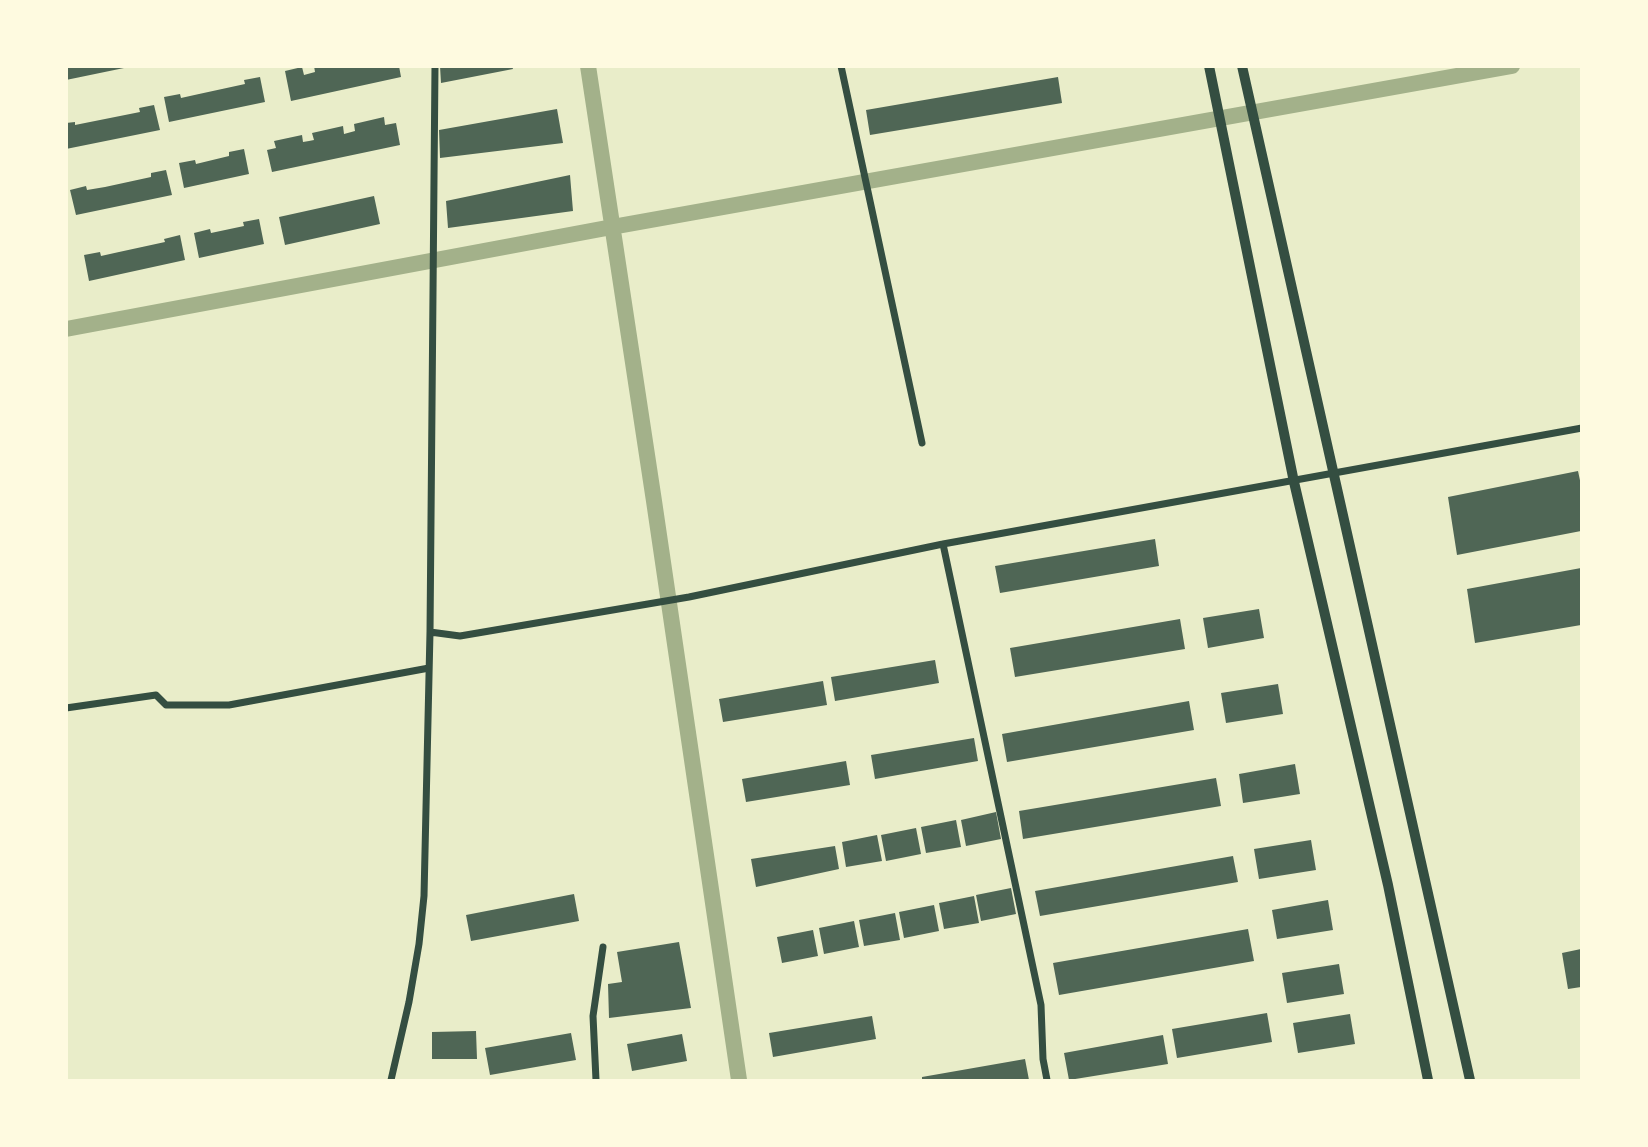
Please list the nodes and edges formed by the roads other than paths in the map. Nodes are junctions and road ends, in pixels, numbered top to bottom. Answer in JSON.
{"nodes":[{"id":1,"x":435,"y":66,"type":"edge"},
{"id":2,"x":841,"y":66,"type":"edge"},
{"id":3,"x":1209,"y":66,"type":"edge"},
{"id":4,"x":1242,"y":69,"type":"edge"},
{"id":5,"x":1581,"y":428,"type":"edge"},
{"id":6,"x":922,"y":443,"type":"dead end"},
{"id":7,"x":1334,"y":473,"type":"junction"},
{"id":8,"x":1294,"y":482,"type":"junction"},
{"id":9,"x":943,"y":544,"type":"junction"},
{"id":10,"x":430,"y":632,"type":"junction"},
{"id":11,"x":429,"y":668,"type":"junction"},
{"id":12,"x":66,"y":708,"type":"edge"},
{"id":13,"x":603,"y":947,"type":"dead end"},
{"id":14,"x":391,"y":1080,"type":"edge"},
{"id":15,"x":596,"y":1080,"type":"edge"},
{"id":16,"x":1047,"y":1080,"type":"edge"},
{"id":17,"x":1428,"y":1080,"type":"edge"},
{"id":18,"x":1470,"y":1080,"type":"edge"}],
"edges":[{"from":1,"to":10,"type":"street"},
{"from":2,"to":6,"type":"street"},
{"from":3,"to":8,"type":"main road"},
{"from":4,"to":7,"type":"main road"},
{"from":5,"to":7,"type":"street"},
{"from":7,"to":8,"type":"street"},
{"from":7,"to":18,"type":"main road"},
{"from":8,"to":9,"type":"street"},
{"from":8,"to":17,"type":"main road"},
{"from":9,"to":10,"type":"street"},
{"from":9,"to":16,"type":"street"},
{"from":10,"to":11,"type":"street"},
{"from":11,"to":12,"type":"street"},
{"from":11,"to":14,"type":"street"},
{"from":13,"to":15,"type":"street"}]}
